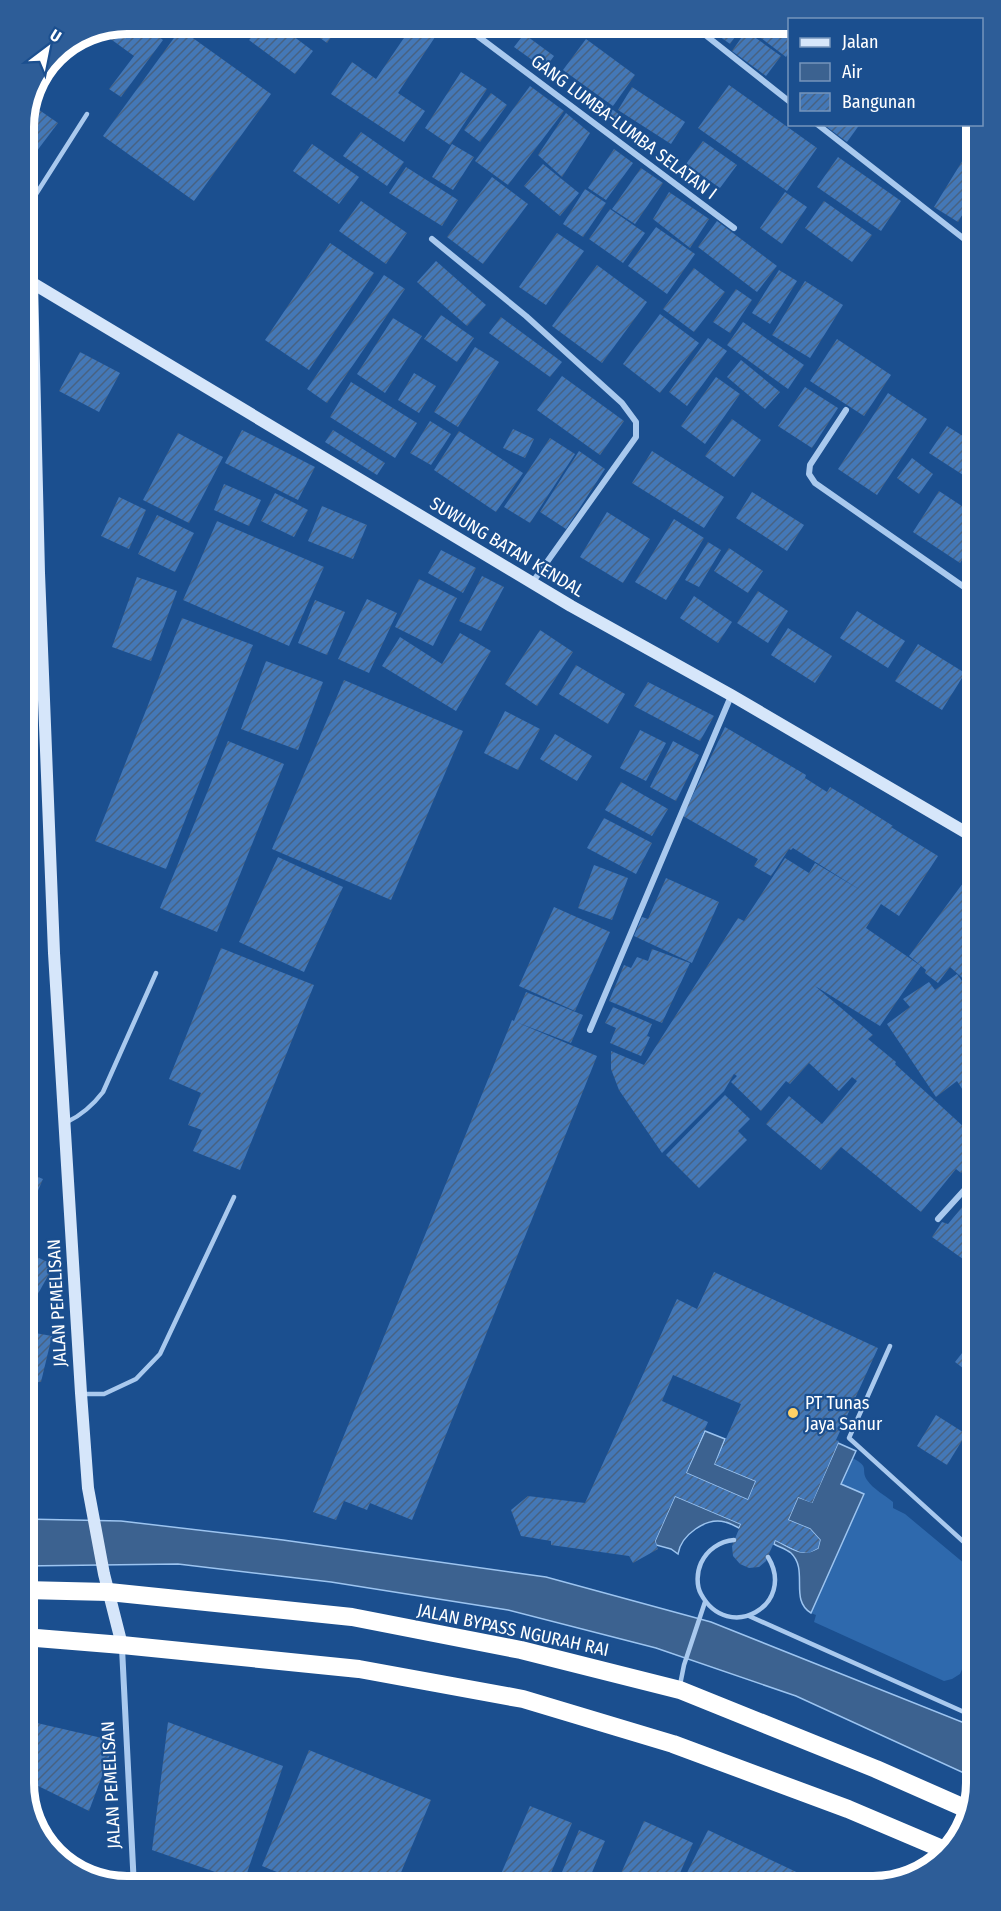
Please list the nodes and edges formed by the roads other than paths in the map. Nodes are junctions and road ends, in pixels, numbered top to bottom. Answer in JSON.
{"nodes":[{"id":1,"x":476,"y":34,"type":"edge"},
{"id":2,"x":705,"y":35,"type":"edge"},
{"id":3,"x":788,"y":101,"type":"edge"},
{"id":4,"x":87,"y":114,"type":"dead end"},
{"id":5,"x":820,"y":126,"type":"edge"},
{"id":6,"x":35,"y":196,"type":"edge"},
{"id":7,"x":734,"y":228,"type":"dead end"},
{"id":8,"x":432,"y":239,"type":"dead end"},
{"id":9,"x":966,"y":240,"type":"edge"},
{"id":10,"x":35,"y":284,"type":"edge"},
{"id":11,"x":846,"y":410,"type":"dead end"},
{"id":12,"x":35,"y":466,"type":"edge"},
{"id":13,"x":39,"y":573,"type":"junction"},
{"id":14,"x":35,"y":583,"type":"edge"},
{"id":15,"x":532,"y":583,"type":"junction"},
{"id":16,"x":966,"y":588,"type":"edge"},
{"id":17,"x":731,"y":695,"type":"junction"},
{"id":18,"x":966,"y":833,"type":"edge"},
{"id":19,"x":156,"y":973,"type":"dead end"},
{"id":20,"x":590,"y":1030,"type":"dead end"},
{"id":21,"x":64,"y":1124,"type":"junction"},
{"id":22,"x":966,"y":1188,"type":"edge"},
{"id":23,"x":234,"y":1197,"type":"dead end"},
{"id":24,"x":938,"y":1219,"type":"dead end"},
{"id":25,"x":890,"y":1346,"type":"dead end"},
{"id":26,"x":81,"y":1394,"type":"junction"},
{"id":27,"x":734,"y":1540,"type":"dead end"},
{"id":28,"x":966,"y":1544,"type":"edge"},
{"id":29,"x":768,"y":1557,"type":"dead end"},
{"id":30,"x":35,"y":1590,"type":"edge"},
{"id":31,"x":109,"y":1592,"type":"junction"},
{"id":32,"x":705,"y":1602,"type":"junction"},
{"id":33,"x":749,"y":1616,"type":"junction"},
{"id":34,"x":35,"y":1638,"type":"edge"},
{"id":35,"x":122,"y":1645,"type":"junction"},
{"id":36,"x":680,"y":1690,"type":"junction"},
{"id":37,"x":966,"y":1707,"type":"edge"},
{"id":38,"x":963,"y":1807,"type":"edge"},
{"id":39,"x":940,"y":1848,"type":"edge"},
{"id":40,"x":133,"y":1876,"type":"edge"}],
"edges":[{"from":1,"to":7,"type":"street","name":"GANG LUMBA-LUMBA SELATAN I"},
{"from":2,"to":3,"type":"street"},
{"from":4,"to":6,"type":"lane"},
{"from":5,"to":9,"type":"street"},
{"from":8,"to":15,"type":"street"},
{"from":10,"to":15,"type":"street","name":"SUWUNG BATAN KENDAL"},
{"from":11,"to":16,"type":"street"},
{"from":12,"to":13,"type":"street","name":"JALAN PEMELISAN"},
{"from":13,"to":14,"type":"lane"},
{"from":13,"to":21,"type":"street","name":"JALAN PEMELISAN"},
{"from":15,"to":17,"type":"street","name":"SUWUNG BATAN KENDAL"},
{"from":17,"to":18,"type":"street","name":"SUWUNG BATAN KENDAL"},
{"from":17,"to":20,"type":"street"},
{"from":19,"to":21,"type":"lane"},
{"from":21,"to":26,"type":"street","name":"JALAN PEMELISAN"},
{"from":22,"to":24,"type":"street"},
{"from":23,"to":26,"type":"lane"},
{"from":25,"to":28,"type":"lane"},
{"from":26,"to":31,"type":"street","name":"JALAN PEMELISAN"},
{"from":27,"to":32,"type":"lane"},
{"from":29,"to":33,"type":"lane"},
{"from":30,"to":31,"type":"highway","name":"JALAN BYPASS NGURAH RAI"},
{"from":31,"to":35,"type":"street","name":"JALAN PEMELISAN"},
{"from":31,"to":36,"type":"highway","name":"JALAN BYPASS NGURAH RAI"},
{"from":32,"to":33,"type":"lane"},
{"from":32,"to":36,"type":"lane"},
{"from":33,"to":37,"type":"lane"},
{"from":34,"to":35,"type":"highway"},
{"from":35,"to":39,"type":"highway"},
{"from":35,"to":40,"type":"street","name":"JALAN PEMELISAN"},
{"from":36,"to":38,"type":"highway","name":"JALAN BYPASS NGURAH RAI"}]}
